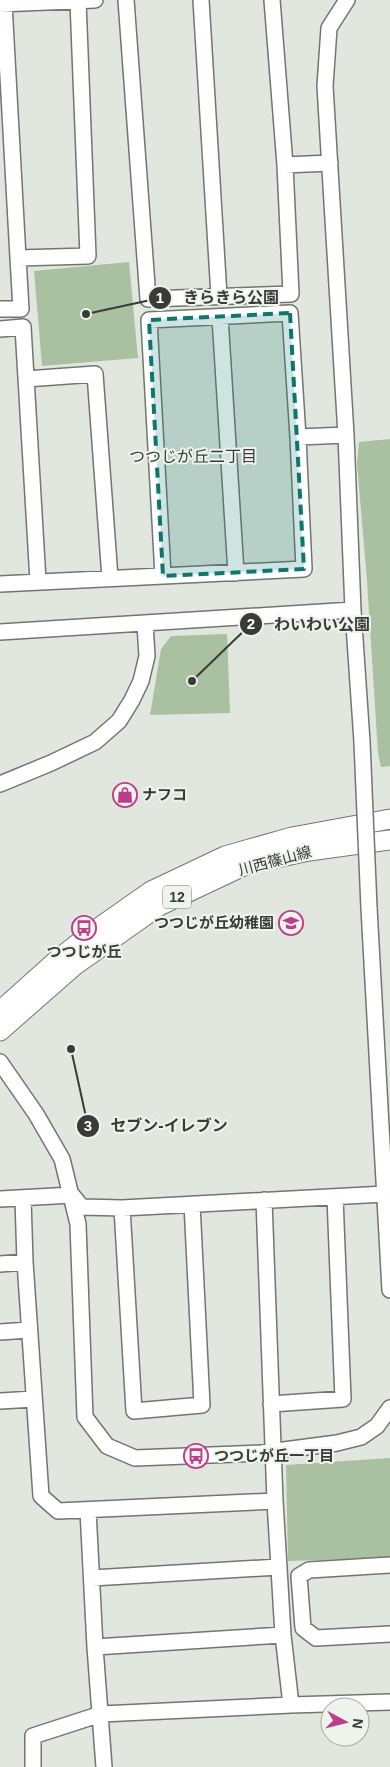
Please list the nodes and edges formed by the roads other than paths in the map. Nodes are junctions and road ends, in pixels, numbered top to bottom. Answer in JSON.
{"nodes":[{"id":1,"x":95,"y":0,"type":"edge"},
{"id":2,"x":126,"y":0,"type":"edge"},
{"id":3,"x":201,"y":0,"type":"edge"},
{"id":4,"x":272,"y":0,"type":"edge"},
{"id":5,"x":347,"y":0,"type":"edge"},
{"id":6,"x":78,"y":1,"type":"edge"},
{"id":7,"x":2,"y":4,"type":"edge"},
{"id":8,"x":330,"y":163,"type":"junction"},
{"id":9,"x":285,"y":165,"type":"junction"},
{"id":10,"x":18,"y":258,"type":"junction"},
{"id":11,"x":219,"y":296,"type":"junction"},
{"id":12,"x":0,"y":309,"type":"edge"},
{"id":13,"x":220,"y":316,"type":"junction"},
{"id":14,"x":0,"y":328,"type":"edge"},
{"id":15,"x":26,"y":379,"type":"junction"},
{"id":16,"x":346,"y":435,"type":"junction"},
{"id":17,"x":298,"y":437,"type":"junction"},
{"id":18,"x":236,"y":573,"type":"junction"},
{"id":19,"x":163,"y":576,"type":"junction"},
{"id":20,"x":110,"y":578,"type":"junction"},
{"id":21,"x":38,"y":581,"type":"junction"},
{"id":22,"x":0,"y":584,"type":"edge"},
{"id":23,"x":353,"y":610,"type":"junction"},
{"id":24,"x":144,"y":624,"type":"junction"},
{"id":25,"x":0,"y":632,"type":"edge"},
{"id":26,"x":0,"y":784,"type":"edge"},
{"id":27,"x":390,"y":819,"type":"edge"},
{"id":28,"x":390,"y":840,"type":"edge"},
{"id":29,"x":0,"y":1011,"type":"edge"},
{"id":30,"x":0,"y":1031,"type":"edge"},
{"id":31,"x":0,"y":1062,"type":"edge"},
{"id":32,"x":385,"y":1107,"type":"edge"},
{"id":33,"x":385,"y":1194,"type":"junction"},
{"id":34,"x":72,"y":1195,"type":"junction"},
{"id":35,"x":335,"y":1197,"type":"junction"},
{"id":36,"x":0,"y":1199,"type":"edge"},
{"id":37,"x":23,"y":1199,"type":"junction"},
{"id":38,"x":264,"y":1200,"type":"junction"},
{"id":39,"x":192,"y":1204,"type":"junction"},
{"id":40,"x":122,"y":1208,"type":"junction"},
{"id":41,"x":25,"y":1262,"type":"junction"},
{"id":42,"x":0,"y":1264,"type":"edge"},
{"id":43,"x":390,"y":1290,"type":"edge"},
{"id":44,"x":29,"y":1330,"type":"junction"},
{"id":45,"x":0,"y":1332,"type":"edge"},
{"id":46,"x":34,"y":1399,"type":"junction"},
{"id":47,"x":0,"y":1402,"type":"edge"},
{"id":48,"x":271,"y":1404,"type":"junction"},
{"id":49,"x":390,"y":1408,"type":"edge"},
{"id":50,"x":273,"y":1451,"type":"junction"},
{"id":51,"x":275,"y":1501,"type":"junction"},
{"id":52,"x":88,"y":1510,"type":"junction"},
{"id":53,"x":390,"y":1565,"type":"edge"},
{"id":54,"x":278,"y":1567,"type":"junction"},
{"id":55,"x":92,"y":1578,"type":"junction"},
{"id":56,"x":390,"y":1634,"type":"edge"},
{"id":57,"x":283,"y":1635,"type":"junction"},
{"id":58,"x":95,"y":1647,"type":"junction"},
{"id":59,"x":390,"y":1702,"type":"edge"},
{"id":60,"x":291,"y":1705,"type":"junction"},
{"id":61,"x":101,"y":1714,"type":"junction"},
{"id":62,"x":33,"y":1767,"type":"edge"},
{"id":63,"x":104,"y":1767,"type":"edge"}],
"edges":[{"from":1,"to":6,"type":"street"},
{"from":2,"to":11,"type":"street"},
{"from":3,"to":11,"type":"street"},
{"from":4,"to":9,"type":"street"},
{"from":5,"to":8,"type":"street"},
{"from":6,"to":7,"type":"street"},
{"from":6,"to":10,"type":"street"},
{"from":7,"to":10,"type":"street"},
{"from":8,"to":9,"type":"street"},
{"from":8,"to":16,"type":"street"},
{"from":9,"to":11,"type":"street"},
{"from":10,"to":12,"type":"street"},
{"from":13,"to":17,"type":"street"},
{"from":13,"to":18,"type":"street"},
{"from":13,"to":19,"type":"street"},
{"from":14,"to":15,"type":"street"},
{"from":15,"to":20,"type":"street"},
{"from":15,"to":21,"type":"street"},
{"from":16,"to":17,"type":"street"},
{"from":16,"to":23,"type":"street"},
{"from":17,"to":18,"type":"street"},
{"from":18,"to":19,"type":"street"},
{"from":19,"to":20,"type":"street"},
{"from":20,"to":21,"type":"street"},
{"from":21,"to":22,"type":"street"},
{"from":23,"to":24,"type":"street"},
{"from":23,"to":32,"type":"street","bridge":true},
{"from":24,"to":25,"type":"street"},
{"from":24,"to":26,"type":"street"},
{"from":27,"to":29,"type":"main road","name":"川西篠山線","number":"12"},
{"from":28,"to":30,"type":"main road","name":"川西篠山線","number":"12"},
{"from":31,"to":34,"type":"street"},
{"from":32,"to":33,"type":"street"},
{"from":33,"to":35,"type":"street"},
{"from":33,"to":43,"type":"street"},
{"from":34,"to":37,"type":"street"},
{"from":34,"to":40,"type":"street"},
{"from":34,"to":50,"type":"street"},
{"from":35,"to":38,"type":"street"},
{"from":35,"to":48,"type":"street"},
{"from":36,"to":37,"type":"street"},
{"from":37,"to":41,"type":"street"},
{"from":38,"to":39,"type":"street"},
{"from":38,"to":48,"type":"street"},
{"from":39,"to":40,"type":"street"},
{"from":39,"to":40,"type":"street"},
{"from":41,"to":42,"type":"street"},
{"from":41,"to":44,"type":"street"},
{"from":44,"to":45,"type":"street"},
{"from":44,"to":46,"type":"street"},
{"from":46,"to":47,"type":"street"},
{"from":46,"to":52,"type":"street"},
{"from":48,"to":50,"type":"street"},
{"from":49,"to":50,"type":"street"},
{"from":50,"to":51,"type":"street"},
{"from":51,"to":52,"type":"street"},
{"from":51,"to":54,"type":"street"},
{"from":52,"to":55,"type":"street"},
{"from":53,"to":56,"type":"street"},
{"from":54,"to":55,"type":"street"},
{"from":54,"to":57,"type":"street"},
{"from":55,"to":58,"type":"street"},
{"from":57,"to":58,"type":"street"},
{"from":57,"to":60,"type":"street"},
{"from":58,"to":61,"type":"street"},
{"from":59,"to":60,"type":"street"},
{"from":60,"to":61,"type":"street"},
{"from":61,"to":62,"type":"street"},
{"from":61,"to":63,"type":"street"}]}
